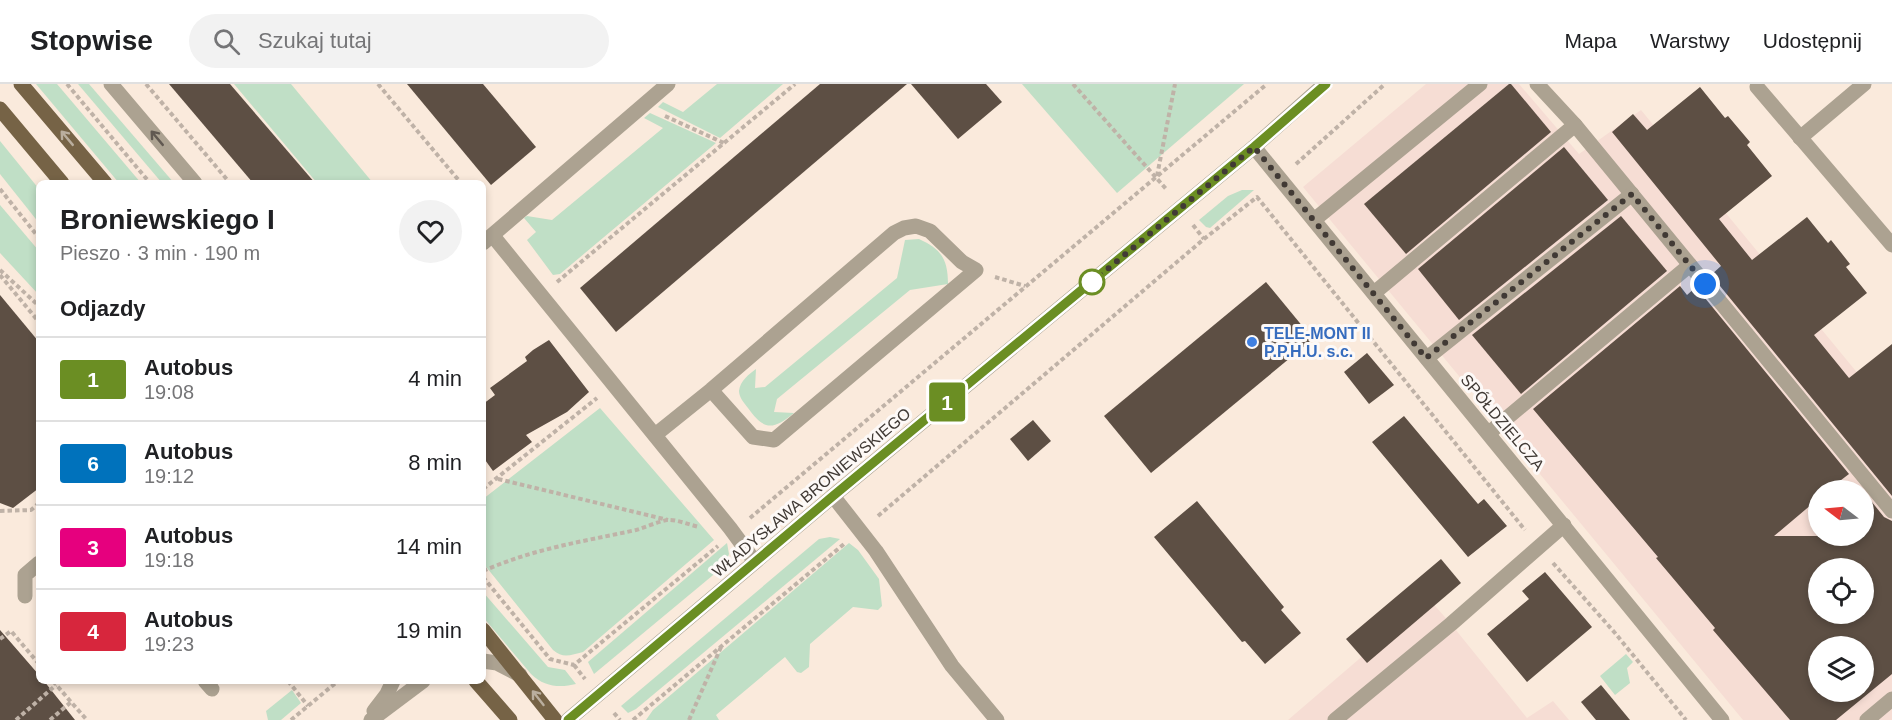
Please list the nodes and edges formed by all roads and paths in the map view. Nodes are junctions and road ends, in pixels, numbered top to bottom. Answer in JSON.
{"nodes":[{"id":1,"x":21,"y":84,"type":"edge"},
{"id":2,"x":67,"y":84,"type":"edge"},
{"id":3,"x":111,"y":84,"type":"edge"},
{"id":4,"x":146,"y":84,"type":"edge"},
{"id":5,"x":378,"y":84,"type":"edge"},
{"id":6,"x":668,"y":84,"type":"edge"},
{"id":7,"x":795,"y":84,"type":"edge"},
{"id":8,"x":1073,"y":84,"type":"edge"},
{"id":9,"x":1175,"y":84,"type":"edge"},
{"id":10,"x":1267,"y":84,"type":"edge"},
{"id":11,"x":1326,"y":84,"type":"edge"},
{"id":12,"x":1385,"y":84,"type":"edge"},
{"id":13,"x":1480,"y":84,"type":"edge"},
{"id":14,"x":1537,"y":84,"type":"edge"},
{"id":15,"x":1864,"y":84,"type":"edge"},
{"id":16,"x":1757,"y":87,"type":"dead end"},
{"id":17,"x":643,"y":105,"type":"junction"},
{"id":18,"x":0,"y":109,"type":"edge"},
{"id":19,"x":1575,"y":125,"type":"junction"},
{"id":20,"x":1800,"y":138,"type":"junction"},
{"id":21,"x":724,"y":143,"type":"junction"},
{"id":22,"x":1254,"y":147,"type":"junction"},
{"id":23,"x":1156,"y":177,"type":"junction"},
{"id":24,"x":1280,"y":179,"type":"junction"},
{"id":25,"x":59,"y":180,"type":"edge"},
{"id":26,"x":102,"y":180,"type":"edge"},
{"id":27,"x":147,"y":180,"type":"edge"},
{"id":28,"x":192,"y":180,"type":"edge"},
{"id":29,"x":227,"y":180,"type":"edge"},
{"id":30,"x":458,"y":180,"type":"edge"},
{"id":31,"x":0,"y":189,"type":"edge"},
{"id":32,"x":1632,"y":194,"type":"junction"},
{"id":33,"x":1257,"y":197,"type":"junction"},
{"id":34,"x":1314,"y":220,"type":"junction"},
{"id":35,"x":36,"y":234,"type":"edge"},
{"id":36,"x":488,"y":239,"type":"edge"},
{"id":37,"x":1892,"y":245,"type":"edge"},
{"id":38,"x":1690,"y":265,"type":"junction"},
{"id":39,"x":0,"y":270,"type":"edge"},
{"id":40,"x":976,"y":270,"type":"junction"},
{"id":41,"x":0,"y":275,"type":"edge"},
{"id":42,"x":1026,"y":286,"type":"junction"},
{"id":43,"x":563,"y":292,"type":"dead end"},
{"id":44,"x":1374,"y":293,"type":"junction"},
{"id":45,"x":36,"y":303,"type":"edge"},
{"id":46,"x":36,"y":318,"type":"edge"},
{"id":47,"x":1426,"y":358,"type":"junction"},
{"id":48,"x":711,"y":390,"type":"junction"},
{"id":49,"x":600,"y":396,"type":"dead end"},
{"id":50,"x":1489,"y":433,"type":"junction"},
{"id":51,"x":655,"y":435,"type":"junction"},
{"id":52,"x":497,"y":478,"type":"junction"},
{"id":53,"x":486,"y":487,"type":"edge"},
{"id":54,"x":833,"y":496,"type":"junction"},
{"id":55,"x":36,"y":506,"type":"edge"},
{"id":56,"x":744,"y":508,"type":"dead end"},
{"id":57,"x":1892,"y":511,"type":"edge"},
{"id":58,"x":0,"y":512,"type":"edge"},
{"id":59,"x":751,"y":517,"type":"junction"},
{"id":60,"x":669,"y":520,"type":"junction"},
{"id":61,"x":700,"y":520,"type":"dead end"},
{"id":62,"x":1564,"y":525,"type":"junction"},
{"id":63,"x":733,"y":531,"type":"junction"},
{"id":64,"x":860,"y":531,"type":"junction"},
{"id":65,"x":713,"y":537,"type":"dead end"},
{"id":66,"x":1539,"y":547,"type":"junction"},
{"id":67,"x":755,"y":561,"type":"junction"},
{"id":68,"x":36,"y":566,"type":"edge"},
{"id":69,"x":486,"y":570,"type":"edge"},
{"id":70,"x":486,"y":581,"type":"edge"},
{"id":71,"x":25,"y":596,"type":"dead end"},
{"id":72,"x":486,"y":634,"type":"edge"},
{"id":73,"x":0,"y":639,"type":"edge"},
{"id":74,"x":722,"y":646,"type":"junction"},
{"id":75,"x":36,"y":660,"type":"edge"},
{"id":76,"x":486,"y":661,"type":"edge"},
{"id":77,"x":574,"y":665,"type":"junction"},
{"id":78,"x":520,"y":675,"type":"junction"},
{"id":79,"x":586,"y":680,"type":"dead end"},
{"id":80,"x":54,"y":684,"type":"edge"},
{"id":81,"x":56,"y":684,"type":"edge"},
{"id":82,"x":290,"y":684,"type":"edge"},
{"id":83,"x":334,"y":684,"type":"edge"},
{"id":84,"x":392,"y":684,"type":"edge"},
{"id":85,"x":419,"y":684,"type":"edge"},
{"id":86,"x":479,"y":684,"type":"edge"},
{"id":87,"x":1892,"y":699,"type":"edge"},
{"id":88,"x":71,"y":702,"type":"junction"},
{"id":89,"x":308,"y":706,"type":"junction"},
{"id":90,"x":614,"y":713,"type":"dead end"},
{"id":91,"x":16,"y":720,"type":"edge"},
{"id":92,"x":50,"y":720,"type":"edge"},
{"id":93,"x":87,"y":720,"type":"edge"},
{"id":94,"x":291,"y":720,"type":"edge"},
{"id":95,"x":369,"y":720,"type":"edge"},
{"id":96,"x":510,"y":720,"type":"edge"},
{"id":97,"x":555,"y":720,"type":"edge"},
{"id":98,"x":568,"y":720,"type":"edge"},
{"id":99,"x":620,"y":720,"type":"edge"},
{"id":100,"x":633,"y":720,"type":"edge"},
{"id":101,"x":689,"y":720,"type":"edge"},
{"id":102,"x":996,"y":720,"type":"edge"},
{"id":103,"x":1335,"y":720,"type":"edge"},
{"id":104,"x":1686,"y":720,"type":"edge"},
{"id":105,"x":1722,"y":720,"type":"edge"},
{"id":106,"x":1867,"y":720,"type":"edge"}],
"edges":[{"from":26,"to":1,"type":"main road","one_way":true},
{"from":2,"to":27,"type":"path"},
{"from":28,"to":3,"type":"street","one_way":true},
{"from":4,"to":29,"type":"path"},
{"from":5,"to":30,"type":"path"},
{"from":6,"to":17,"type":"street"},
{"from":7,"to":21,"type":"path"},
{"from":8,"to":23,"type":"path"},
{"from":9,"to":23,"type":"path"},
{"from":10,"to":23,"type":"path"},
{"from":11,"to":22,"type":"street","name":"WŁADYSŁAWA BRONIEWSKIEGO"},
{"from":12,"to":24,"type":"path"},
{"from":13,"to":34,"type":"street"},
{"from":14,"to":19,"type":"street"},
{"from":15,"to":20,"type":"street"},
{"from":16,"to":20,"type":"street"},
{"from":17,"to":21,"type":"path"},
{"from":17,"to":36,"type":"street"},
{"from":18,"to":25,"type":"main road"},
{"from":19,"to":32,"type":"street"},
{"from":19,"to":44,"type":"street"},
{"from":20,"to":37,"type":"street"},
{"from":21,"to":43,"type":"path"},
{"from":22,"to":24,"type":"street","name":"SPÓŁDZIELCZA"},
{"from":22,"to":54,"type":"street","name":"WŁADYSŁAWA BRONIEWSKIEGO"},
{"from":23,"to":42,"type":"path"},
{"from":24,"to":33,"type":"path"},
{"from":24,"to":34,"type":"street","name":"SPÓŁDZIELCZA"},
{"from":31,"to":35,"type":"path"},
{"from":32,"to":38,"type":"street"},
{"from":32,"to":47,"type":"street"},
{"from":33,"to":64,"type":"path"},
{"from":33,"to":66,"type":"path"},
{"from":34,"to":44,"type":"street","name":"SPÓŁDZIELCZA"},
{"from":36,"to":51,"type":"street"},
{"from":38,"to":50,"type":"street"},
{"from":38,"to":57,"type":"street"},
{"from":39,"to":45,"type":"path"},
{"from":40,"to":42,"type":"path"},
{"from":40,"to":48,"type":"street"},
{"from":40,"to":48,"type":"street"},
{"from":41,"to":46,"type":"path"},
{"from":42,"to":59,"type":"path"},
{"from":44,"to":47,"type":"street","name":"SPÓŁDZIELCZA"},
{"from":47,"to":50,"type":"street","name":"SPÓŁDZIELCZA"},
{"from":48,"to":51,"type":"street"},
{"from":49,"to":52,"type":"path"},
{"from":50,"to":62,"type":"street","name":"SPÓŁDZIELCZA"},
{"from":51,"to":63,"type":"street"},
{"from":52,"to":53,"type":"path"},
{"from":52,"to":60,"type":"path"},
{"from":54,"to":64,"type":"street"},
{"from":54,"to":67,"type":"street","name":"WŁADYSŁAWA BRONIEWSKIEGO"},
{"from":55,"to":58,"type":"path"},
{"from":56,"to":59,"type":"path"},
{"from":59,"to":63,"type":"path"},
{"from":60,"to":61,"type":"path"},
{"from":60,"to":69,"type":"path"},
{"from":62,"to":66,"type":"street"},
{"from":62,"to":105,"type":"street","name":"SPÓŁDZIELCZA"},
{"from":63,"to":67,"type":"street"},
{"from":64,"to":74,"type":"path"},
{"from":64,"to":102,"type":"street"},
{"from":65,"to":77,"type":"path"},
{"from":66,"to":103,"type":"street"},
{"from":66,"to":104,"type":"path"},
{"from":67,"to":98,"type":"street","name":"WŁADYSŁAWA BRONIEWSKIEGO"},
{"from":68,"to":71,"type":"street"},
{"from":70,"to":77,"type":"path"},
{"from":72,"to":78,"type":"main road"},
{"from":73,"to":75,"type":"path"},
{"from":74,"to":100,"type":"path"},
{"from":74,"to":101,"type":"path"},
{"from":76,"to":78,"type":"street"},
{"from":77,"to":79,"type":"path"},
{"from":97,"to":78,"type":"main road","one_way":true},
{"from":80,"to":91,"type":"path"},
{"from":81,"to":88,"type":"path"},
{"from":82,"to":89,"type":"path"},
{"from":83,"to":89,"type":"path"},
{"from":84,"to":95,"type":"street"},
{"from":85,"to":95,"type":"street"},
{"from":86,"to":96,"type":"main road"},
{"from":87,"to":106,"type":"street"},
{"from":88,"to":92,"type":"path"},
{"from":88,"to":93,"type":"path"},
{"from":89,"to":94,"type":"path"},
{"from":90,"to":99,"type":"path"}]}
